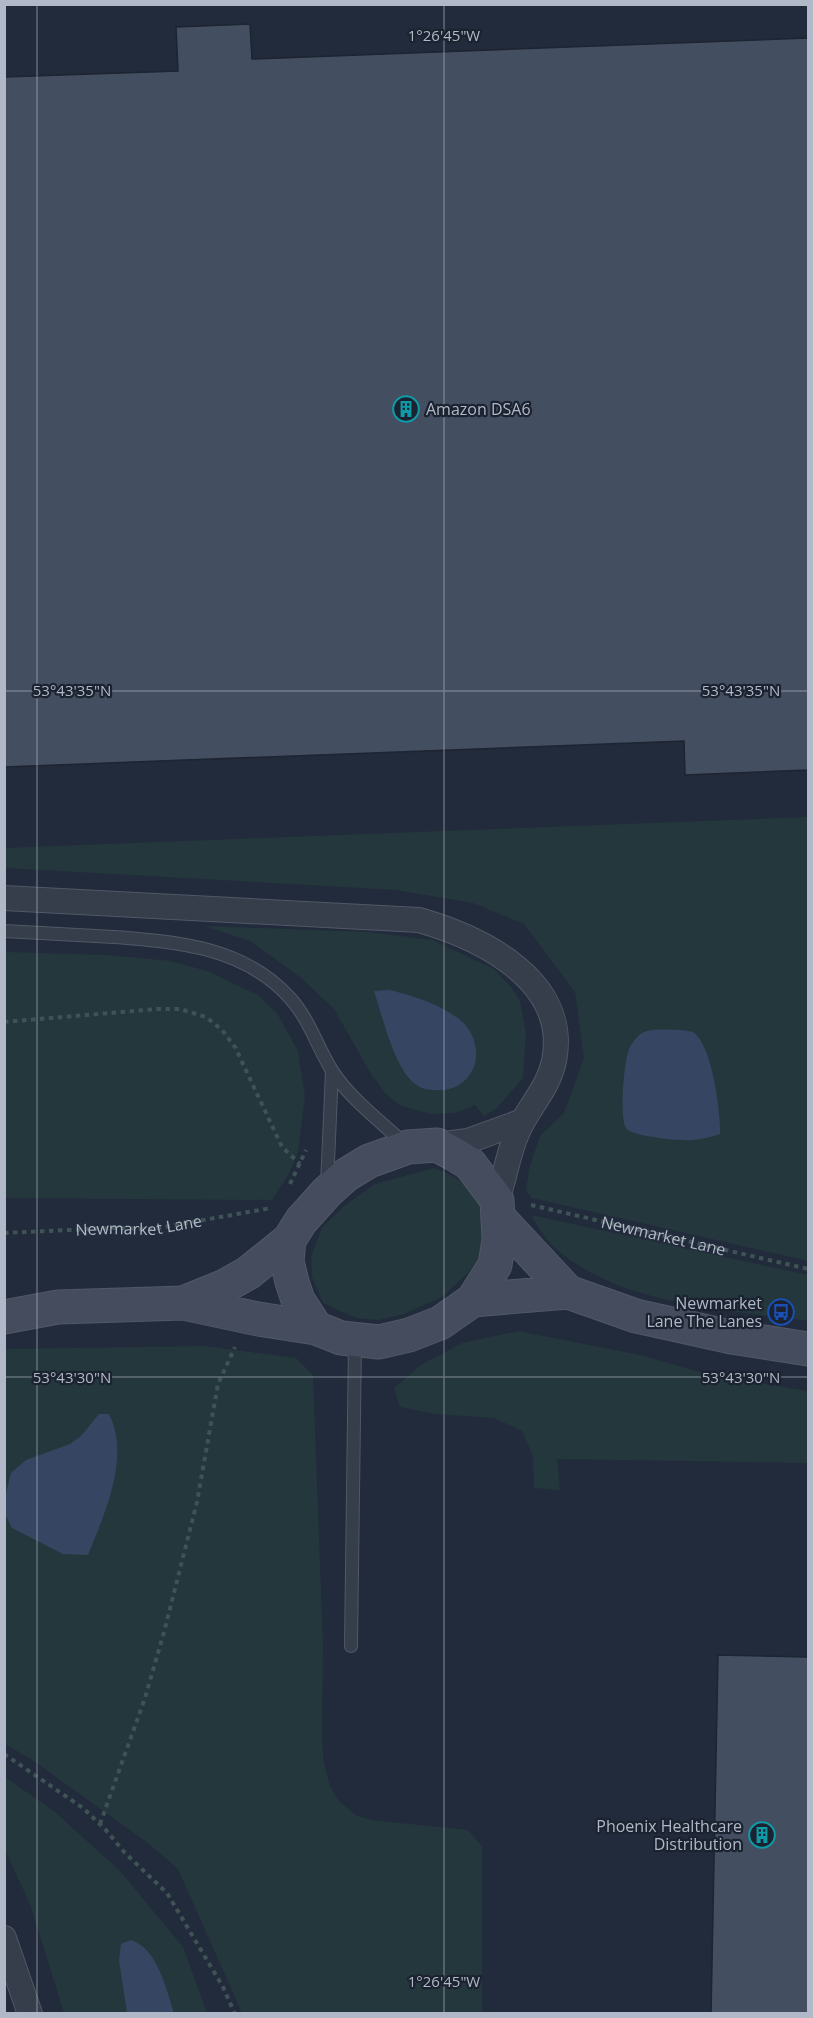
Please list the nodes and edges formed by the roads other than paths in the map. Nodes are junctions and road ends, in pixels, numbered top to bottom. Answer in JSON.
{"nodes":[{"id":1,"x":4,"y":898,"type":"edge"},
{"id":2,"x":4,"y":931,"type":"edge"},
{"id":3,"x":332,"y":1071,"type":"junction"},
{"id":4,"x":523,"y":1121,"type":"junction"},
{"id":5,"x":422,"y":1146,"type":"junction"},
{"id":6,"x":327,"y":1192,"type":"junction"},
{"id":7,"x":506,"y":1207,"type":"junction"},
{"id":8,"x":289,"y":1240,"type":"junction"},
{"id":9,"x":568,"y":1292,"type":"junction"},
{"id":10,"x":473,"y":1300,"type":"junction"},
{"id":11,"x":183,"y":1303,"type":"junction"},
{"id":12,"x":4,"y":1317,"type":"edge"},
{"id":13,"x":316,"y":1328,"type":"junction"},
{"id":14,"x":355,"y":1340,"type":"junction"},
{"id":15,"x":808,"y":1349,"type":"edge"},
{"id":16,"x":351,"y":1646,"type":"dead end"},
{"id":17,"x":4,"y":1938,"type":"edge"},
{"id":18,"x":30,"y":2013,"type":"edge"}],
"edges":[{"from":1,"to":4,"type":"street"},
{"from":2,"to":3,"type":"lane"},
{"from":3,"to":5,"type":"lane"},
{"from":3,"to":6,"type":"lane"},
{"from":4,"to":5,"type":"street"},
{"from":4,"to":7,"type":"street"},
{"from":5,"to":6,"type":"main road"},
{"from":5,"to":7,"type":"main road"},
{"from":6,"to":8,"type":"main road"},
{"from":7,"to":9,"type":"main road"},
{"from":7,"to":10,"type":"main road"},
{"from":8,"to":11,"type":"main road"},
{"from":8,"to":13,"type":"main road"},
{"from":9,"to":10,"type":"main road"},
{"from":9,"to":15,"type":"main road"},
{"from":10,"to":14,"type":"main road"},
{"from":11,"to":12,"type":"main road"},
{"from":11,"to":13,"type":"main road"},
{"from":13,"to":14,"type":"main road"},
{"from":14,"to":16,"type":"lane"},
{"from":17,"to":18,"type":"street"}]}
